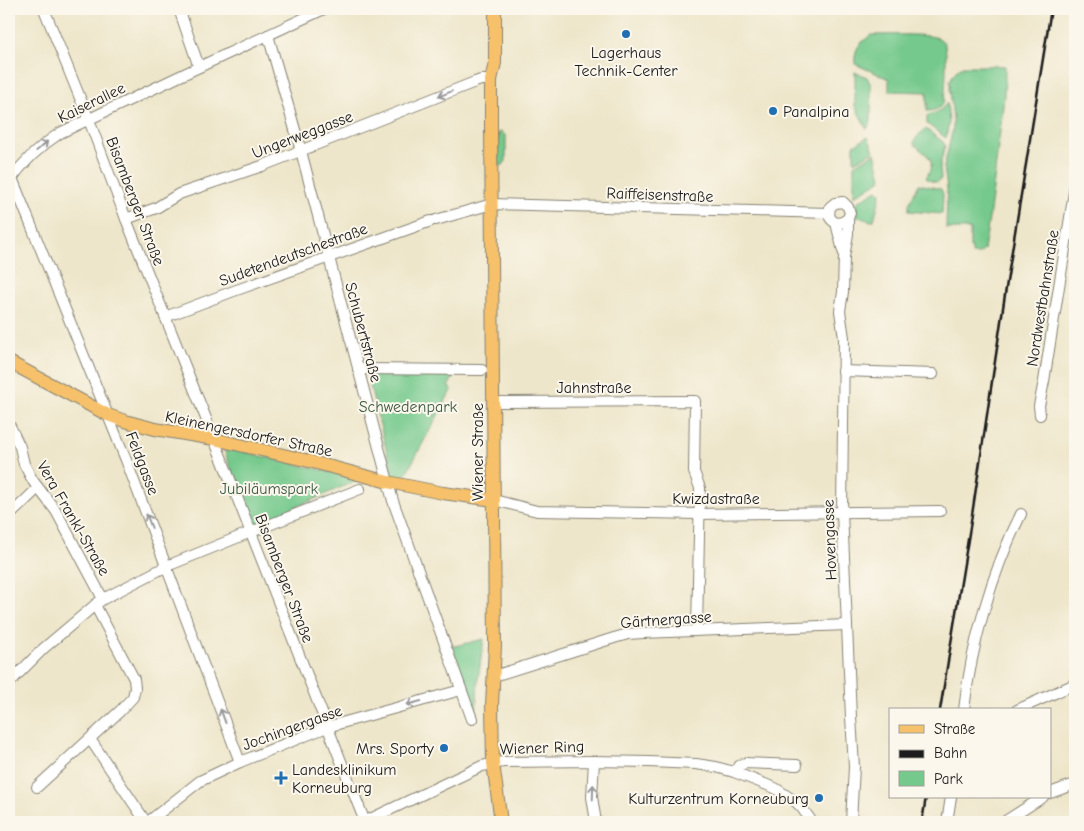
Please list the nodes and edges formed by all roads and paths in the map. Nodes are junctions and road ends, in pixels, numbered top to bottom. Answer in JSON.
{"nodes":[{"id":1,"x":44,"y":9,"type":"edge"},
{"id":2,"x":180,"y":9,"type":"edge"},
{"id":3,"x":324,"y":9,"type":"edge"},
{"id":4,"x":487,"y":9,"type":"edge"},
{"id":5,"x":495,"y":9,"type":"edge"},
{"id":6,"x":305,"y":13,"type":"edge"},
{"id":7,"x":268,"y":35,"type":"junction"},
{"id":8,"x":199,"y":67,"type":"junction"},
{"id":9,"x":491,"y":80,"type":"junction"},
{"id":10,"x":89,"y":120,"type":"junction"},
{"id":11,"x":301,"y":151,"type":"junction"},
{"id":12,"x":10,"y":180,"type":"edge"},
{"id":13,"x":1075,"y":186,"type":"edge"},
{"id":14,"x":1074,"y":199,"type":"edge"},
{"id":15,"x":492,"y":204,"type":"junction"},
{"id":16,"x":828,"y":213,"type":"junction"},
{"id":17,"x":848,"y":218,"type":"junction"},
{"id":18,"x":126,"y":220,"type":"junction"},
{"id":19,"x":836,"y":222,"type":"junction"},
{"id":20,"x":844,"y":257,"type":"junction"},
{"id":21,"x":329,"y":258,"type":"junction"},
{"id":22,"x":165,"y":317,"type":"junction"},
{"id":23,"x":9,"y":362,"type":"edge"},
{"id":24,"x":358,"y":369,"type":"junction"},
{"id":25,"x":482,"y":370,"type":"dead end"},
{"id":26,"x":843,"y":371,"type":"junction"},
{"id":27,"x":933,"y":374,"type":"dead end"},
{"id":28,"x":494,"y":402,"type":"junction"},
{"id":29,"x":108,"y":415,"type":"junction"},
{"id":30,"x":1040,"y":415,"type":"dead end"},
{"id":31,"x":9,"y":424,"type":"edge"},
{"id":32,"x":214,"y":439,"type":"junction"},
{"id":33,"x":388,"y":482,"type":"junction"},
{"id":34,"x":38,"y":488,"type":"junction"},
{"id":35,"x":360,"y":490,"type":"dead end"},
{"id":36,"x":494,"y":500,"type":"junction"},
{"id":37,"x":940,"y":511,"type":"dead end"},
{"id":38,"x":842,"y":512,"type":"junction"},
{"id":39,"x":699,"y":514,"type":"junction"},
{"id":40,"x":1022,"y":514,"type":"dead end"},
{"id":41,"x":9,"y":516,"type":"edge"},
{"id":42,"x":251,"y":532,"type":"junction"},
{"id":43,"x":167,"y":566,"type":"junction"},
{"id":44,"x":99,"y":602,"type":"junction"},
{"id":45,"x":847,"y":625,"type":"junction"},
{"id":46,"x":697,"y":630,"type":"junction"},
{"id":47,"x":494,"y":676,"type":"junction"},
{"id":48,"x":9,"y":683,"type":"edge"},
{"id":49,"x":1075,"y":684,"type":"edge"},
{"id":50,"x":461,"y":690,"type":"junction"},
{"id":51,"x":964,"y":708,"type":"edge"},
{"id":52,"x":1022,"y":708,"type":"edge"},
{"id":53,"x":472,"y":718,"type":"dead end"},
{"id":54,"x":328,"y":727,"type":"junction"},
{"id":55,"x":90,"y":739,"type":"junction"},
{"id":56,"x":594,"y":761,"type":"junction"},
{"id":57,"x":240,"y":762,"type":"junction"},
{"id":58,"x":493,"y":763,"type":"junction"},
{"id":59,"x":797,"y":765,"type":"dead end"},
{"id":60,"x":734,"y":772,"type":"junction"},
{"id":61,"x":1075,"y":784,"type":"edge"},
{"id":62,"x":37,"y":786,"type":"dead end"},
{"id":63,"x":1052,"y":792,"type":"edge"},
{"id":64,"x":951,"y":798,"type":"edge"},
{"id":65,"x":1041,"y":798,"type":"edge"},
{"id":66,"x":147,"y":822,"type":"edge"},
{"id":67,"x":365,"y":822,"type":"edge"},
{"id":68,"x":501,"y":822,"type":"edge"},
{"id":69,"x":596,"y":822,"type":"edge"},
{"id":70,"x":812,"y":822,"type":"edge"},
{"id":71,"x":851,"y":822,"type":"edge"},
{"id":72,"x":947,"y":822,"type":"edge"},
{"id":73,"x":1004,"y":822,"type":"edge"}],
"edges":[{"from":1,"to":10,"type":"street","name":"Bisamberger Straße"},
{"from":2,"to":8,"type":"street"},
{"from":3,"to":6,"type":"street","name":"Kaiserallee"},
{"from":4,"to":9,"type":"main road","name":"Wiener Straße"},
{"from":5,"to":9,"type":"main road","name":"Wiener Straße"},
{"from":6,"to":7,"type":"street","name":"Kaiserallee"},
{"from":7,"to":8,"type":"street","name":"Kaiserallee"},
{"from":7,"to":11,"type":"street","name":"Schubertstraße"},
{"from":8,"to":10,"type":"street","name":"Kaiserallee"},
{"from":9,"to":11,"type":"street","name":"Ungerweggasse","one_way":true},
{"from":9,"to":15,"type":"main road","name":"Wiener Straße"},
{"from":12,"to":10,"type":"street","name":"Kaiserallee","one_way":true},
{"from":10,"to":18,"type":"street","name":"Bisamberger Straße"},
{"from":11,"to":18,"type":"street","name":"Ungerweggasse"},
{"from":11,"to":21,"type":"street","name":"Schubertstraße"},
{"from":12,"to":29,"type":"street","name":"Feldgasse"},
{"from":13,"to":14,"type":"street","name":"Nordwestbahnstraße"},
{"from":14,"to":30,"type":"street","name":"Nordwestbahnstraße"},
{"from":15,"to":16,"type":"street","name":"Raiffeisenstraße"},
{"from":15,"to":21,"type":"street","name":"Sudetendeutschestraße"},
{"from":15,"to":28,"type":"main road","name":"Wiener Straße"},
{"from":16,"to":17,"type":"street","name":"Hovengasse"},
{"from":16,"to":19,"type":"street"},
{"from":17,"to":19,"type":"street"},
{"from":17,"to":20,"type":"street","name":"Hovengasse"},
{"from":18,"to":22,"type":"street","name":"Bisamberger Straße"},
{"from":19,"to":20,"type":"street","name":"Hovengasse"},
{"from":20,"to":26,"type":"street","name":"Hovengasse"},
{"from":21,"to":22,"type":"street","name":"Sudetendeutschestraße"},
{"from":21,"to":24,"type":"street","name":"Schubertstraße"},
{"from":22,"to":32,"type":"street","name":"Bisamberger Straße"},
{"from":23,"to":29,"type":"main road","name":"Kleinengersdorfer Straße"},
{"from":24,"to":25,"type":"street"},
{"from":24,"to":33,"type":"street","name":"Schubertstraße"},
{"from":26,"to":27,"type":"street"},
{"from":26,"to":38,"type":"street","name":"Hovengasse"},
{"from":28,"to":36,"type":"main road","name":"Wiener Straße"},
{"from":28,"to":39,"type":"street","name":"Jahnstraße"},
{"from":29,"to":32,"type":"main road","name":"Kleinengersdorfer Straße"},
{"from":43,"to":29,"type":"street","name":"Feldgasse","one_way":true},
{"from":31,"to":34,"type":"street","name":"Vera Frankl-Straße"},
{"from":32,"to":33,"type":"main road","name":"Kleinengersdorfer Straße"},
{"from":32,"to":42,"type":"street","name":"Bisamberger Straße"},
{"from":33,"to":36,"type":"main road","name":"Kleinengersdorfer Straße"},
{"from":33,"to":50,"type":"street","name":"Schubertstraße"},
{"from":34,"to":41,"type":"street"},
{"from":34,"to":44,"type":"street","name":"Vera Frankl-Straße"},
{"from":35,"to":42,"type":"street"},
{"from":36,"to":39,"type":"street","name":"Kwizdastraße"},
{"from":36,"to":47,"type":"main road","name":"Wiener Straße"},
{"from":37,"to":38,"type":"street","name":"Kwizdastraße"},
{"from":38,"to":39,"type":"street","name":"Kwizdastraße"},
{"from":38,"to":45,"type":"street","name":"Hovengasse"},
{"from":39,"to":46,"type":"street"},
{"from":40,"to":51,"type":"street"},
{"from":42,"to":43,"type":"street"},
{"from":42,"to":54,"type":"street","name":"Bisamberger Straße"},
{"from":43,"to":44,"type":"street"},
{"from":57,"to":43,"type":"street","name":"Feldgasse","one_way":true},
{"from":44,"to":48,"type":"street"},
{"from":44,"to":55,"type":"street","name":"Vera Frankl-Straße"},
{"from":45,"to":46,"type":"street","name":"Gärtnergasse"},
{"from":45,"to":71,"type":"street","name":"Hovengasse"},
{"from":46,"to":47,"type":"street","name":"Gärtnergasse"},
{"from":47,"to":58,"type":"main road","name":"Wiener Straße"},
{"from":49,"to":52,"type":"street"},
{"from":50,"to":53,"type":"street","name":"Schubertstraße"},
{"from":50,"to":54,"type":"street","name":"Jochingergasse","one_way":true},
{"from":54,"to":57,"type":"street","name":"Jochingergasse"},
{"from":54,"to":67,"type":"street","name":"Bisamberger Straße"},
{"from":55,"to":62,"type":"street","name":"Vera Frankl-Straße"},
{"from":55,"to":66,"type":"street"},
{"from":56,"to":58,"type":"street","name":"Wiener Ring"},
{"from":56,"to":60,"type":"street","name":"Wiener Ring"},
{"from":69,"to":56,"type":"street","one_way":true},
{"from":57,"to":66,"type":"street","name":"Jochingergasse"},
{"from":58,"to":67,"type":"street","name":"Wiener Ring"},
{"from":58,"to":68,"type":"main road","name":"Wiener Straße"},
{"from":59,"to":60,"type":"street"},
{"from":60,"to":70,"type":"street","name":"Wiener Ring"},
{"from":61,"to":63,"type":"street"},
{"from":64,"to":72,"type":"street"},
{"from":65,"to":73,"type":"street"}]}
